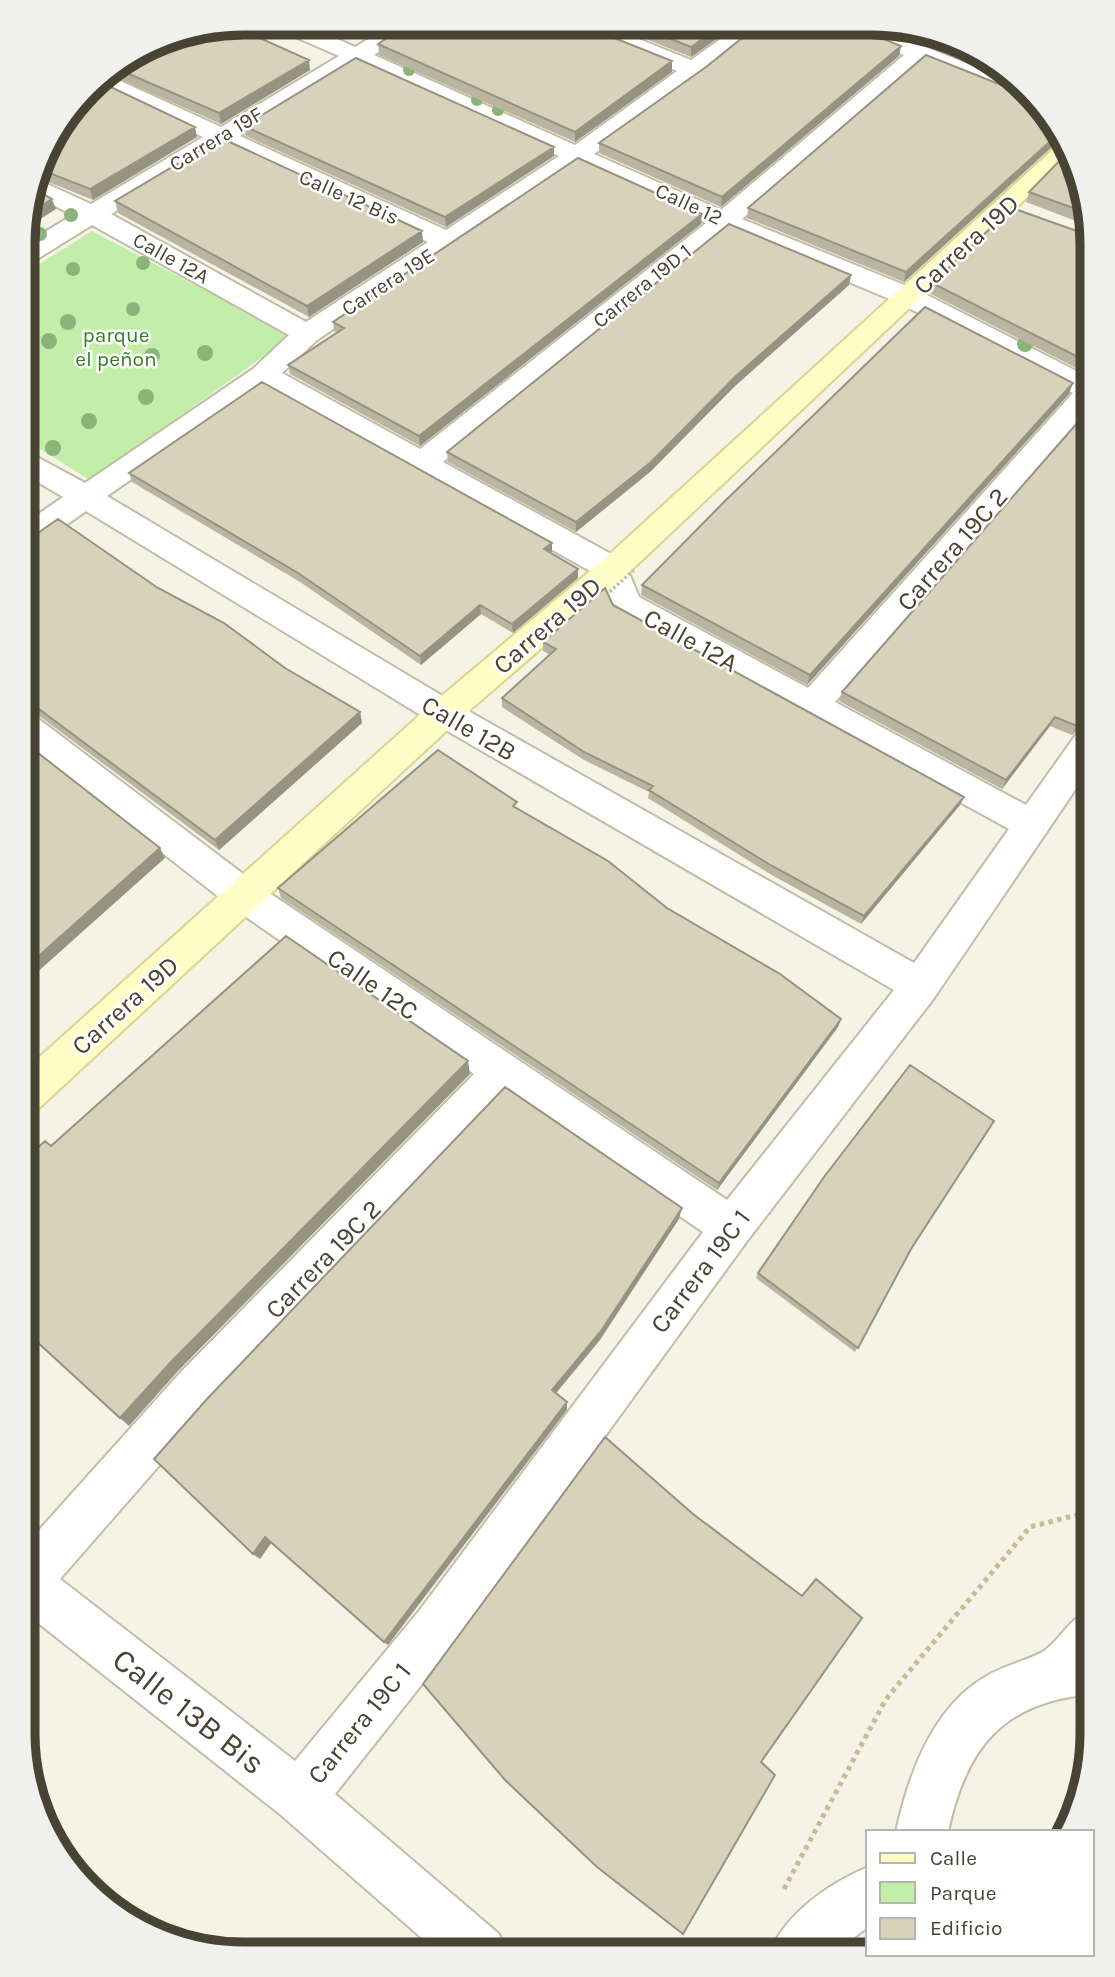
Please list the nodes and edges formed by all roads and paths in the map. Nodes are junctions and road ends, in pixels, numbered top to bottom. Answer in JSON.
{"nodes":[{"id":1,"x":310,"y":35,"type":"edge"},
{"id":2,"x":389,"y":35,"type":"edge"},
{"id":3,"x":609,"y":35,"type":"edge"},
{"id":4,"x":741,"y":35,"type":"edge"},
{"id":5,"x":877,"y":35,"type":"edge"},
{"id":6,"x":921,"y":52,"type":"junction"},
{"id":7,"x":354,"y":55,"type":"junction"},
{"id":8,"x":695,"y":70,"type":"junction"},
{"id":9,"x":109,"y":85,"type":"edge"},
{"id":10,"x":1011,"y":89,"type":"edge"},
{"id":11,"x":219,"y":138,"type":"junction"},
{"id":12,"x":578,"y":154,"type":"junction"},
{"id":13,"x":1060,"y":156,"type":"edge"},
{"id":14,"x":42,"y":190,"type":"edge"},
{"id":15,"x":91,"y":214,"type":"junction"},
{"id":16,"x":724,"y":220,"type":"junction"},
{"id":17,"x":450,"y":242,"type":"junction"},
{"id":18,"x":35,"y":248,"type":"edge"},
{"id":19,"x":909,"y":298,"type":"junction"},
{"id":20,"x":307,"y":334,"type":"junction"},
{"id":21,"x":263,"y":375,"type":"junction"},
{"id":22,"x":1080,"y":385,"type":"edge"},
{"id":23,"x":1080,"y":404,"type":"edge"},
{"id":24,"x":424,"y":462,"type":"junction"},
{"id":25,"x":35,"y":467,"type":"edge"},
{"id":26,"x":85,"y":498,"type":"junction"},
{"id":27,"x":35,"y":532,"type":"edge"},
{"id":28,"x":617,"y":578,"type":"junction"},
{"id":29,"x":812,"y":706,"type":"junction"},
{"id":30,"x":444,"y":713,"type":"junction"},
{"id":31,"x":35,"y":740,"type":"edge"},
{"id":32,"x":1080,"y":755,"type":"edge"},
{"id":33,"x":1030,"y":824,"type":"junction"},
{"id":34,"x":246,"y":897,"type":"junction"},
{"id":35,"x":919,"y":986,"type":"junction"},
{"id":36,"x":502,"y":1073,"type":"junction"},
{"id":37,"x":35,"y":1085,"type":"edge"},
{"id":38,"x":732,"y":1227,"type":"junction"},
{"id":39,"x":1080,"y":1514,"type":"edge"},
{"id":40,"x":35,"y":1569,"type":"edge"},
{"id":41,"x":35,"y":1590,"type":"edge"},
{"id":42,"x":1075,"y":1670,"type":"edge"},
{"id":43,"x":299,"y":1797,"type":"junction"},
{"id":44,"x":922,"y":1830,"type":"edge"},
{"id":45,"x":781,"y":1893,"type":"dead end"},
{"id":46,"x":866,"y":1895,"type":"edge"},
{"id":47,"x":467,"y":1942,"type":"edge"},
{"id":48,"x":806,"y":1942,"type":"edge"}],
"edges":[{"from":1,"to":7,"type":"street","name":"Calle 12"},
{"from":2,"to":7,"type":"street","name":"Carrera 19F"},
{"from":3,"to":8,"type":"street"},
{"from":4,"to":8,"type":"street","name":"Carrera 19E"},
{"from":5,"to":6,"type":"street"},
{"from":6,"to":10,"type":"street"},
{"from":6,"to":16,"type":"street","name":"Carrera 19D 1"},
{"from":7,"to":11,"type":"street","name":"Carrera 19F"},
{"from":7,"to":12,"type":"street","name":"Calle 12"},
{"from":8,"to":12,"type":"street","name":"Carrera 19E"},
{"from":9,"to":11,"type":"street","name":"Calle 12 Bis"},
{"from":11,"to":15,"type":"street","name":"Carrera 19F"},
{"from":11,"to":17,"type":"street","name":"Calle 12 Bis"},
{"from":12,"to":16,"type":"street","name":"Calle 12"},
{"from":12,"to":17,"type":"street","name":"Carrera 19E"},
{"from":13,"to":19,"type":"street","name":"Carrera 19D"},
{"from":14,"to":15,"type":"street","name":"Calle 12A"},
{"from":15,"to":18,"type":"street","name":"Carrera 19F"},
{"from":15,"to":20,"type":"street","name":"Calle 12A"},
{"from":16,"to":19,"type":"street","name":"Calle 12"},
{"from":16,"to":24,"type":"street","name":"Carrera 19D 1"},
{"from":17,"to":20,"type":"street","name":"Carrera 19E"},
{"from":19,"to":22,"type":"street","name":"Calle 12"},
{"from":19,"to":28,"type":"street","name":"Carrera 19D"},
{"from":20,"to":21,"type":"street","name":"Carrera 19E"},
{"from":21,"to":24,"type":"street"},
{"from":21,"to":26,"type":"street","name":"Carrera 19E"},
{"from":23,"to":29,"type":"street","name":"Carrera 19C 2"},
{"from":24,"to":28,"type":"street"},
{"from":25,"to":26,"type":"street","name":"Calle 12B"},
{"from":26,"to":27,"type":"street","name":"Carrera 19E"},
{"from":26,"to":30,"type":"street","name":"Calle 12B"},
{"from":28,"to":29,"type":"street","name":"Calle 12A"},
{"from":28,"to":30,"type":"street","name":"Carrera 19D"},
{"from":29,"to":33,"type":"street","name":"Calle 12A"},
{"from":30,"to":34,"type":"street","name":"Carrera 19D"},
{"from":30,"to":35,"type":"street","name":"Calle 12B"},
{"from":31,"to":34,"type":"street","name":"Calle 12C"},
{"from":32,"to":33,"type":"street","name":"Carrera 19C 1"},
{"from":33,"to":35,"type":"street","name":"Carrera 19C 1"},
{"from":34,"to":36,"type":"street","name":"Calle 12C"},
{"from":34,"to":37,"type":"street","name":"Carrera 19D"},
{"from":35,"to":38,"type":"street","name":"Carrera 19C 1"},
{"from":36,"to":38,"type":"street","name":"Calle 12C"},
{"from":36,"to":40,"type":"street","name":"Carrera 19C 2"},
{"from":38,"to":43,"type":"street","name":"Carrera 19C 1"},
{"from":39,"to":45,"type":"path"},
{"from":41,"to":43,"type":"street","name":"Calle 13B Bis"},
{"from":42,"to":44,"type":"street"},
{"from":43,"to":47,"type":"street","name":"Calle 13B Bis"},
{"from":46,"to":48,"type":"street"}]}
